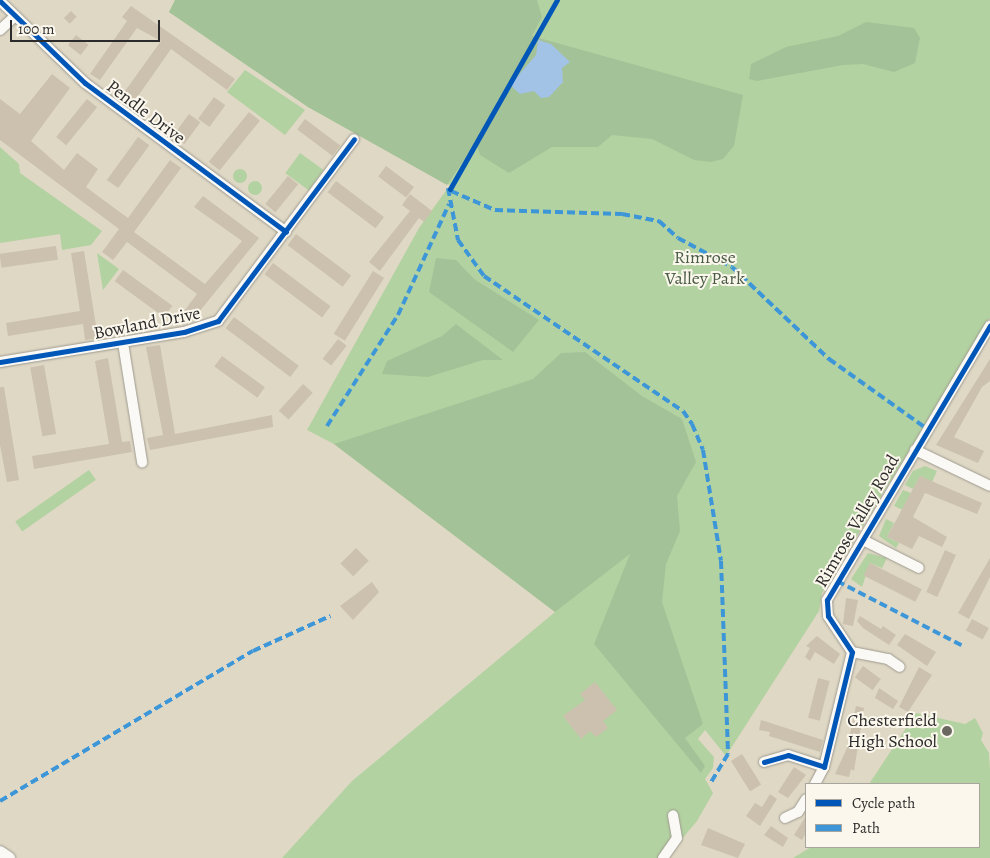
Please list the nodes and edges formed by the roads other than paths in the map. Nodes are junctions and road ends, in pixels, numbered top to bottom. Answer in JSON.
{"nodes":[{"id":1,"x":0,"y":1,"type":"edge"},
{"id":2,"x":14,"y":16,"type":"junction"},
{"id":3,"x":0,"y":30,"type":"edge"},
{"id":4,"x":354,"y":139,"type":"dead end"},
{"id":5,"x":286,"y":232,"type":"junction"},
{"id":6,"x":990,"y":326,"type":"edge"},
{"id":7,"x":123,"y":343,"type":"junction"},
{"id":8,"x":0,"y":362,"type":"edge"},
{"id":9,"x":915,"y":450,"type":"junction"},
{"id":10,"x":142,"y":462,"type":"dead end"},
{"id":11,"x":990,"y":486,"type":"edge"},
{"id":12,"x":865,"y":541,"type":"junction"},
{"id":13,"x":919,"y":568,"type":"dead end"},
{"id":14,"x":852,"y":652,"type":"junction"},
{"id":15,"x":900,"y":667,"type":"dead end"},
{"id":16,"x":764,"y":762,"type":"dead end"},
{"id":17,"x":824,"y":767,"type":"junction"},
{"id":18,"x":816,"y":783,"type":"edge"},
{"id":19,"x":805,"y":801,"type":"edge"},
{"id":20,"x":673,"y":815,"type":"dead end"},
{"id":21,"x":785,"y":818,"type":"dead end"},
{"id":22,"x":0,"y":852,"type":"edge"},
{"id":23,"x":9,"y":858,"type":"edge"},
{"id":24,"x":663,"y":858,"type":"edge"}],
"edges":[{"from":1,"to":2,"type":"street","name":"Pendle Drive"},
{"from":2,"to":3,"type":"street"},
{"from":2,"to":5,"type":"street","name":"Pendle Drive"},
{"from":4,"to":5,"type":"street","name":"Bowland Drive"},
{"from":5,"to":7,"type":"street","name":"Bowland Drive"},
{"from":6,"to":9,"type":"street","name":"Rimrose Valley Road"},
{"from":7,"to":8,"type":"street","name":"Bowland Drive"},
{"from":7,"to":10,"type":"street","name":"Bowland Drive"},
{"from":9,"to":11,"type":"street"},
{"from":9,"to":12,"type":"street","name":"Rimrose Valley Road"},
{"from":12,"to":13,"type":"street"},
{"from":12,"to":14,"type":"street","name":"Rimrose Valley Road"},
{"from":14,"to":15,"type":"street"},
{"from":14,"to":17,"type":"street"},
{"from":16,"to":17,"type":"street"},
{"from":17,"to":18,"type":"street"},
{"from":19,"to":21,"type":"street"},
{"from":20,"to":24,"type":"street"},
{"from":22,"to":23,"type":"street"}]}
